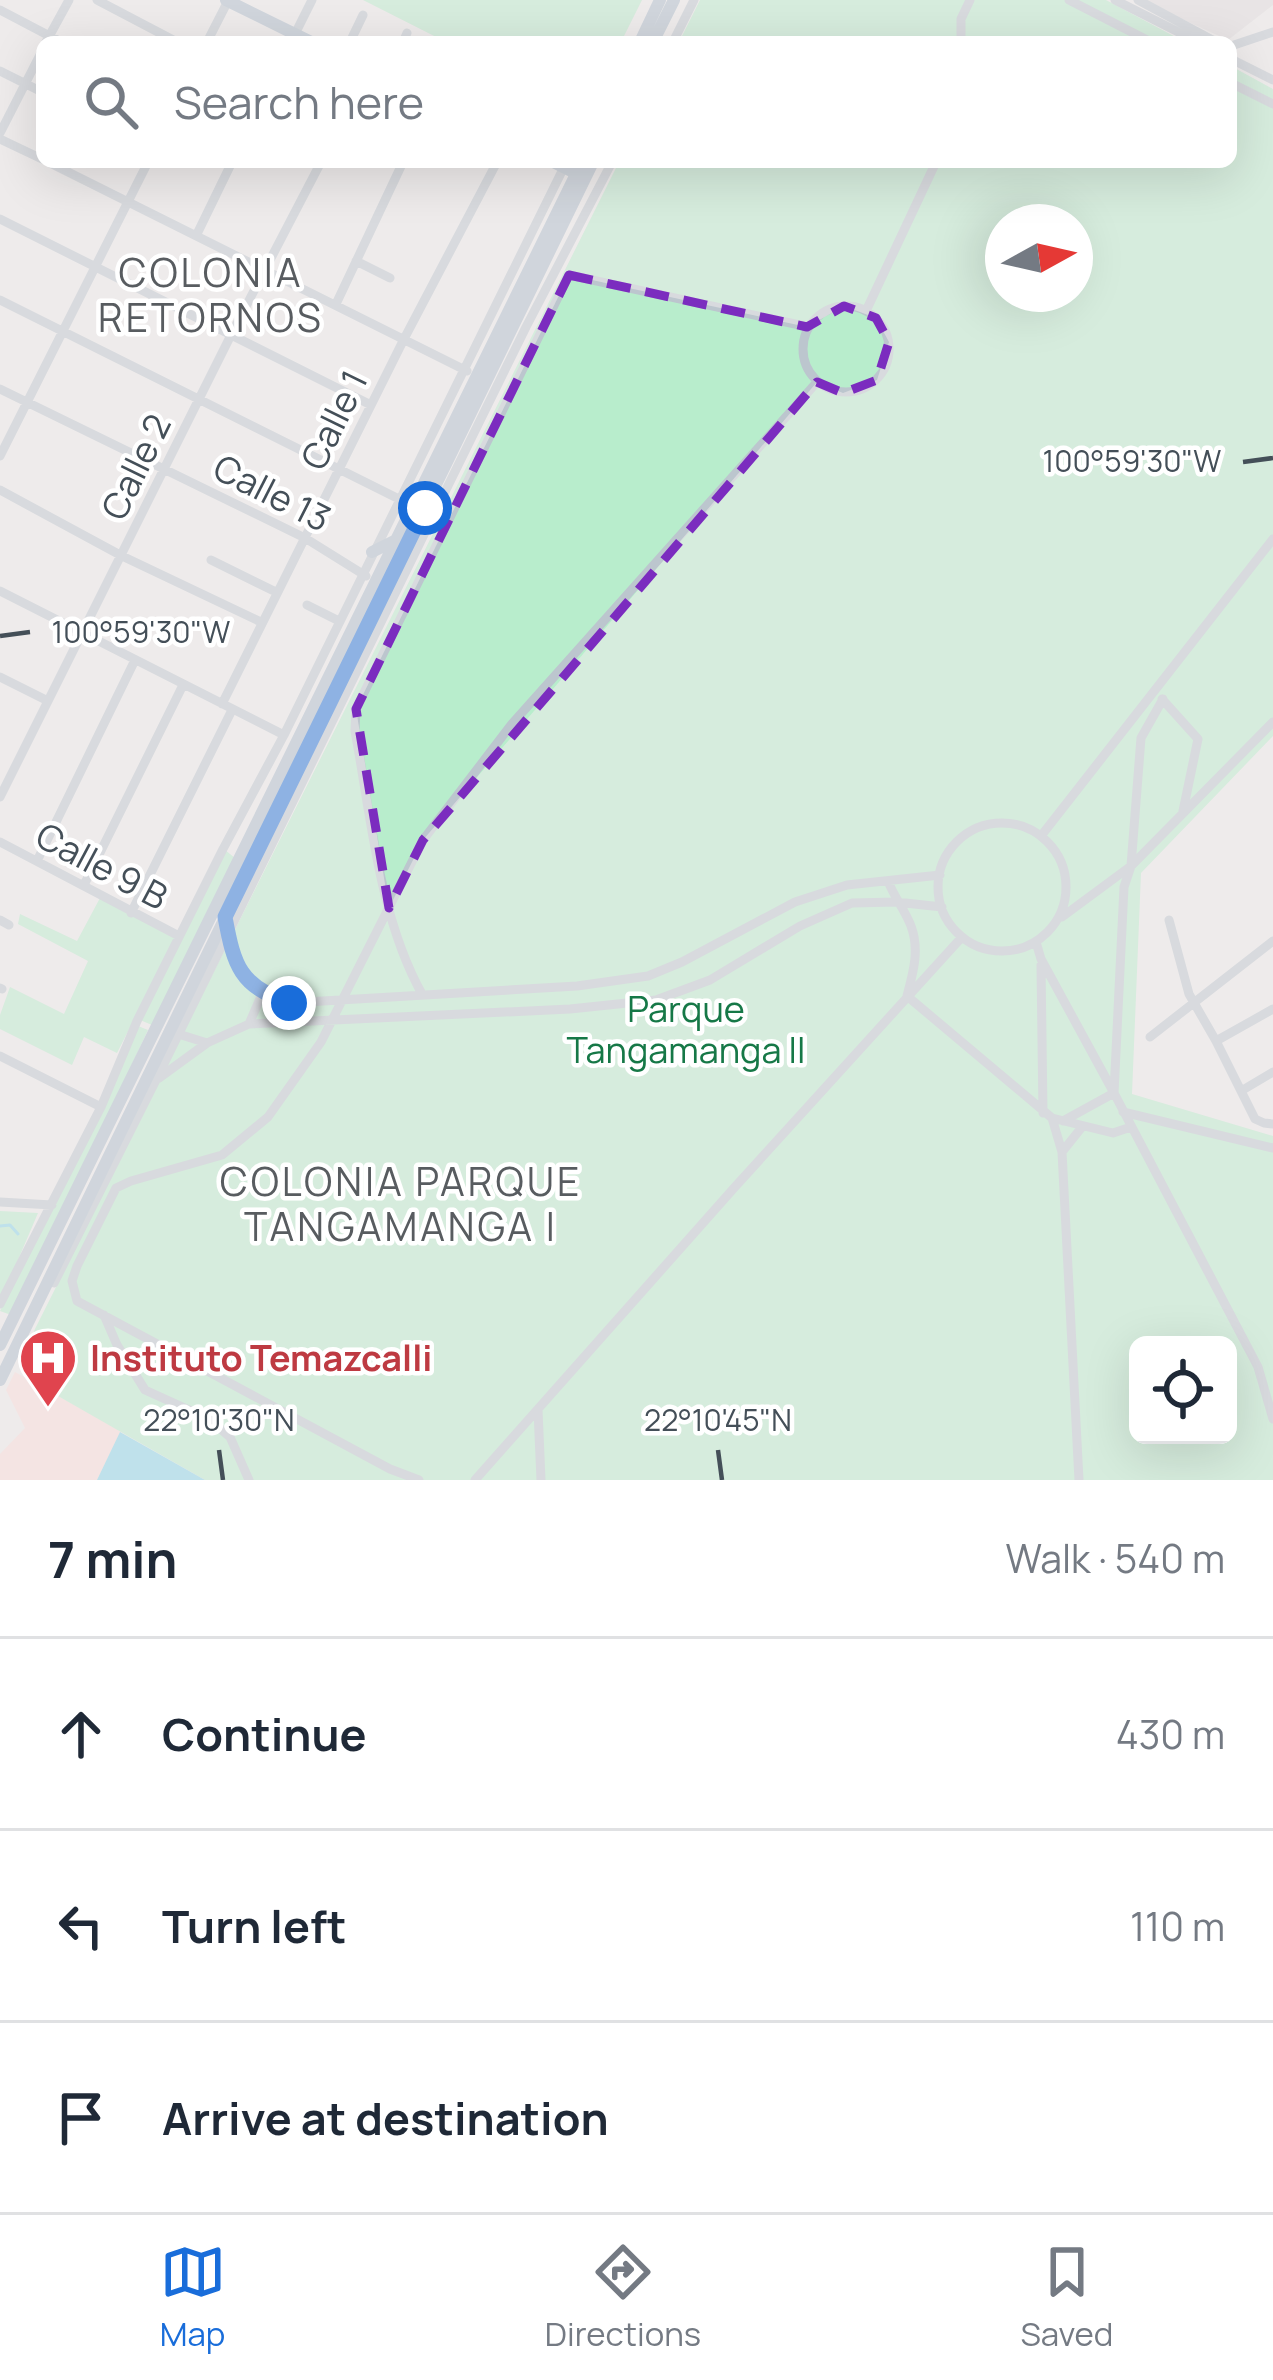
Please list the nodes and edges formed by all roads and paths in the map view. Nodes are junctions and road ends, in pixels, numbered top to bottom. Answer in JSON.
{"nodes":[{"id":1,"x":69,"y":0,"type":"edge"},
{"id":2,"x":97,"y":0,"type":"edge"},
{"id":3,"x":227,"y":0,"type":"edge"},
{"id":4,"x":312,"y":0,"type":"edge"},
{"id":5,"x":660,"y":0,"type":"edge"},
{"id":6,"x":674,"y":0,"type":"edge"},
{"id":7,"x":694,"y":0,"type":"edge"},
{"id":8,"x":970,"y":0,"type":"edge"},
{"id":9,"x":1069,"y":0,"type":"edge"},
{"id":10,"x":1115,"y":0,"type":"edge"},
{"id":11,"x":1138,"y":0,"type":"edge"},
{"id":12,"x":251,"y":6,"type":"edge"},
{"id":13,"x":0,"y":10,"type":"edge"},
{"id":14,"x":363,"y":15,"type":"dead end"},
{"id":15,"x":1273,"y":32,"type":"edge"},
{"id":16,"x":43,"y":36,"type":"edge"},
{"id":17,"x":50,"y":36,"type":"edge"},
{"id":18,"x":166,"y":36,"type":"edge"},
{"id":19,"x":210,"y":36,"type":"edge"},
{"id":20,"x":290,"y":36,"type":"edge"},
{"id":21,"x":294,"y":36,"type":"edge"},
{"id":22,"x":353,"y":36,"type":"edge"},
{"id":23,"x":643,"y":36,"type":"edge"},
{"id":24,"x":656,"y":36,"type":"edge"},
{"id":25,"x":676,"y":36,"type":"edge"},
{"id":26,"x":961,"y":36,"type":"edge"},
{"id":27,"x":1139,"y":36,"type":"edge"},
{"id":28,"x":1186,"y":36,"type":"edge"},
{"id":29,"x":1205,"y":36,"type":"edge"},
{"id":30,"x":1237,"y":44,"type":"edge"},
{"id":31,"x":1237,"y":62,"type":"edge"},
{"id":32,"x":36,"y":63,"type":"edge"},
{"id":33,"x":0,"y":71,"type":"edge"},
{"id":34,"x":1273,"y":80,"type":"edge"},
{"id":35,"x":26,"y":84,"type":"junction"},
{"id":36,"x":1237,"y":86,"type":"edge"},
{"id":37,"x":36,"y":89,"type":"edge"},
{"id":38,"x":1273,"y":104,"type":"edge"},
{"id":39,"x":0,"y":136,"type":"edge"},
{"id":40,"x":36,"y":156,"type":"edge"},
{"id":41,"x":60,"y":168,"type":"edge"},
{"id":42,"x":145,"y":168,"type":"edge"},
{"id":43,"x":229,"y":168,"type":"edge"},
{"id":44,"x":318,"y":168,"type":"edge"},
{"id":45,"x":400,"y":168,"type":"edge"},
{"id":46,"x":494,"y":168,"type":"edge"},
{"id":47,"x":609,"y":168,"type":"edge"},
{"id":48,"x":933,"y":168,"type":"edge"},
{"id":49,"x":572,"y":169,"type":"edge"},
{"id":50,"x":602,"y":181,"type":"junction"},
{"id":51,"x":128,"y":201,"type":"junction"},
{"id":52,"x":0,"y":219,"type":"edge"},
{"id":53,"x":197,"y":234,"type":"junction"},
{"id":54,"x":356,"y":261,"type":"junction"},
{"id":55,"x":94,"y":268,"type":"junction"},
{"id":56,"x":267,"y":270,"type":"junction"},
{"id":57,"x":390,"y":278,"type":"dead end"},
{"id":58,"x":0,"y":300,"type":"edge"},
{"id":59,"x":519,"y":301,"type":"junction"},
{"id":60,"x":336,"y":304,"type":"junction"},
{"id":61,"x":866,"y":310,"type":"junction"},
{"id":62,"x":808,"y":327,"type":"junction"},
{"id":63,"x":63,"y":332,"type":"junction"},
{"id":64,"x":231,"y":335,"type":"junction"},
{"id":65,"x":404,"y":339,"type":"junction"},
{"id":66,"x":476,"y":375,"type":"junction"},
{"id":67,"x":817,"y":382,"type":"junction"},
{"id":68,"x":0,"y":389,"type":"edge"},
{"id":69,"x":199,"y":401,"type":"junction"},
{"id":70,"x":26,"y":404,"type":"junction"},
{"id":71,"x":371,"y":405,"type":"junction"},
{"id":72,"x":454,"y":434,"type":"junction"},
{"id":73,"x":0,"y":457,"type":"edge"},
{"id":74,"x":165,"y":469,"type":"junction"},
{"id":75,"x":340,"y":471,"type":"junction"},
{"id":76,"x":0,"y":490,"type":"edge"},
{"id":77,"x":399,"y":499,"type":"junction"},
{"id":78,"x":305,"y":538,"type":"junction"},
{"id":79,"x":1273,"y":539,"type":"edge"},
{"id":80,"x":395,"y":540,"type":"junction"},
{"id":81,"x":372,"y":552,"type":"junction"},
{"id":82,"x":122,"y":556,"type":"junction"},
{"id":83,"x":211,"y":560,"type":"dead end"},
{"id":84,"x":361,"y":574,"type":"junction"},
{"id":85,"x":381,"y":584,"type":"junction"},
{"id":86,"x":0,"y":591,"type":"edge"},
{"id":87,"x":276,"y":592,"type":"junction"},
{"id":88,"x":308,"y":605,"type":"dead end"},
{"id":89,"x":261,"y":622,"type":"junction"},
{"id":90,"x":339,"y":622,"type":"junction"},
{"id":91,"x":82,"y":634,"type":"junction"},
{"id":92,"x":350,"y":644,"type":"junction"},
{"id":93,"x":135,"y":660,"type":"junction"},
{"id":94,"x":0,"y":677,"type":"edge"},
{"id":95,"x":184,"y":685,"type":"junction"},
{"id":96,"x":1159,"y":694,"type":"junction"},
{"id":97,"x":48,"y":701,"type":"junction"},
{"id":98,"x":227,"y":707,"type":"junction"},
{"id":99,"x":1273,"y":722,"type":"edge"},
{"id":100,"x":284,"y":735,"type":"junction"},
{"id":101,"x":0,"y":760,"type":"edge"},
{"id":102,"x":14,"y":767,"type":"junction"},
{"id":103,"x":0,"y":796,"type":"edge"},
{"id":104,"x":1183,"y":813,"type":"junction"},
{"id":105,"x":1041,"y":836,"type":"junction"},
{"id":106,"x":0,"y":842,"type":"edge"},
{"id":107,"x":223,"y":848,"type":"junction"},
{"id":108,"x":37,"y":861,"type":"junction"},
{"id":109,"x":245,"y":861,"type":"junction"},
{"id":110,"x":1130,"y":866,"type":"junction"},
{"id":111,"x":940,"y":875,"type":"junction"},
{"id":112,"x":888,"y":880,"type":"junction"},
{"id":113,"x":84,"y":885,"type":"junction"},
{"id":114,"x":896,"y":902,"type":"junction"},
{"id":115,"x":388,"y":908,"type":"junction"},
{"id":116,"x":942,"y":908,"type":"junction"},
{"id":117,"x":131,"y":913,"type":"junction"},
{"id":118,"x":1058,"y":920,"type":"junction"},
{"id":119,"x":1169,"y":920,"type":"dead end"},
{"id":120,"x":226,"y":925,"type":"junction"},
{"id":121,"x":179,"y":937,"type":"junction"},
{"id":122,"x":962,"y":937,"type":"junction"},
{"id":123,"x":1273,"y":941,"type":"edge"},
{"id":124,"x":1036,"y":942,"type":"junction"},
{"id":125,"x":1041,"y":959,"type":"junction"},
{"id":126,"x":262,"y":994,"type":"junction"},
{"id":127,"x":422,"y":994,"type":"junction"},
{"id":128,"x":907,"y":996,"type":"junction"},
{"id":129,"x":343,"y":998,"type":"junction"},
{"id":130,"x":1192,"y":1003,"type":"junction"},
{"id":131,"x":1273,"y":1009,"type":"edge"},
{"id":132,"x":136,"y":1022,"type":"junction"},
{"id":133,"x":330,"y":1022,"type":"junction"},
{"id":134,"x":249,"y":1024,"type":"junction"},
{"id":135,"x":167,"y":1031,"type":"junction"},
{"id":136,"x":1150,"y":1037,"type":"dead end"},
{"id":137,"x":1216,"y":1041,"type":"junction"},
{"id":138,"x":207,"y":1043,"type":"junction"},
{"id":139,"x":0,"y":1056,"type":"edge"},
{"id":140,"x":1273,"y":1072,"type":"edge"},
{"id":141,"x":157,"y":1080,"type":"junction"},
{"id":142,"x":1241,"y":1091,"type":"junction"},
{"id":143,"x":1114,"y":1093,"type":"junction"},
{"id":144,"x":140,"y":1102,"type":"junction"},
{"id":145,"x":101,"y":1107,"type":"junction"},
{"id":146,"x":1124,"y":1112,"type":"junction"},
{"id":147,"x":1053,"y":1118,"type":"junction"},
{"id":148,"x":1268,"y":1124,"type":"edge"},
{"id":149,"x":1131,"y":1126,"type":"junction"},
{"id":150,"x":1082,"y":1127,"type":"junction"},
{"id":151,"x":1273,"y":1148,"type":"edge"},
{"id":152,"x":1062,"y":1152,"type":"junction"},
{"id":153,"x":0,"y":1202,"type":"edge"},
{"id":154,"x":52,"y":1204,"type":"junction"},
{"id":155,"x":0,"y":1304,"type":"edge"},
{"id":156,"x":104,"y":1315,"type":"junction"},
{"id":157,"x":6,"y":1319,"type":"edge"},
{"id":158,"x":24,"y":1330,"type":"junction"},
{"id":159,"x":0,"y":1345,"type":"edge"},
{"id":160,"x":0,"y":1380,"type":"edge"},
{"id":161,"x":538,"y":1410,"type":"junction"},
{"id":162,"x":1273,"y":1419,"type":"edge"},
{"id":163,"x":249,"y":1480,"type":"edge"},
{"id":164,"x":419,"y":1480,"type":"edge"},
{"id":165,"x":475,"y":1480,"type":"edge"},
{"id":166,"x":541,"y":1480,"type":"edge"},
{"id":167,"x":1079,"y":1480,"type":"edge"}],
"edges":[{"from":1,"to":17,"type":"street"},
{"from":2,"to":18,"type":"street"},
{"from":3,"to":12,"type":"main road"},
{"from":3,"to":19,"type":"street"},
{"from":4,"to":21,"type":"street"},
{"from":5,"to":23,"type":"main road"},
{"from":6,"to":24,"type":"main road"},
{"from":7,"to":25,"type":"street"},
{"from":8,"to":26,"type":"street"},
{"from":9,"to":27,"type":"street"},
{"from":10,"to":28,"type":"street"},
{"from":11,"to":29,"type":"street"},
{"from":12,"to":20,"type":"main road"},
{"from":13,"to":16,"type":"street"},
{"from":14,"to":22,"type":"street"},
{"from":15,"to":30,"type":"street"},
{"from":31,"to":34,"type":"street"},
{"from":32,"to":35,"type":"street"},
{"from":33,"to":35,"type":"street"},
{"from":35,"to":37,"type":"street"},
{"from":35,"to":39,"type":"street"},
{"from":36,"to":38,"type":"street"},
{"from":39,"to":40,"type":"street"},
{"from":41,"to":51,"type":"street"},
{"from":42,"to":51,"type":"street"},
{"from":43,"to":53,"type":"street"},
{"from":44,"to":56,"type":"street","name":"Calle 2"},
{"from":45,"to":54,"type":"street"},
{"from":46,"to":65,"type":"street","name":"Calle 1"},
{"from":47,"to":50,"type":"street"},
{"from":48,"to":61,"type":"street"},
{"from":49,"to":50,"type":"street"},
{"from":49,"to":59,"type":"main road"},
{"from":49,"to":59,"type":"main road"},
{"from":50,"to":59,"type":"street"},
{"from":51,"to":53,"type":"street"},
{"from":51,"to":55,"type":"street"},
{"from":52,"to":55,"type":"street"},
{"from":53,"to":56,"type":"street"},
{"from":54,"to":57,"type":"street"},
{"from":54,"to":60,"type":"street"},
{"from":55,"to":63,"type":"street"},
{"from":55,"to":64,"type":"street"},
{"from":56,"to":60,"type":"street"},
{"from":56,"to":64,"type":"street","name":"Calle 2"},
{"from":58,"to":63,"type":"street"},
{"from":59,"to":66,"type":"main road"},
{"from":59,"to":66,"type":"street"},
{"from":59,"to":72,"type":"street"},
{"from":60,"to":65,"type":"street"},
{"from":61,"to":62,"type":"street"},
{"from":61,"to":67,"type":"street"},
{"from":62,"to":67,"type":"street"},
{"from":62,"to":115,"type":"street"},
{"from":63,"to":69,"type":"street"},
{"from":63,"to":70,"type":"street"},
{"from":64,"to":69,"type":"street","name":"Calle 2"},
{"from":64,"to":71,"type":"street"},
{"from":65,"to":66,"type":"street"},
{"from":65,"to":71,"type":"street","name":"Calle 1"},
{"from":66,"to":72,"type":"main road"},
{"from":66,"to":72,"type":"street"},
{"from":67,"to":115,"type":"street"},
{"from":68,"to":70,"type":"street","name":"Calle 13"},
{"from":69,"to":74,"type":"street","name":"Calle 2"},
{"from":69,"to":75,"type":"street"},
{"from":70,"to":73,"type":"street"},
{"from":70,"to":74,"type":"street","name":"Calle 13"},
{"from":71,"to":75,"type":"street","name":"Calle 1"},
{"from":72,"to":77,"type":"street"},
{"from":72,"to":80,"type":"main road"},
{"from":72,"to":85,"type":"main road"},
{"from":72,"to":92,"type":"street"},
{"from":74,"to":78,"type":"street","name":"Calle 13"},
{"from":74,"to":82,"type":"street","name":"Calle 2"},
{"from":75,"to":77,"type":"street"},
{"from":75,"to":78,"type":"street","name":"Calle 1"},
{"from":76,"to":82,"type":"street"},
{"from":77,"to":81,"type":"street"},
{"from":78,"to":84,"type":"street","name":"Calle 13"},
{"from":78,"to":87,"type":"street","name":"Calle 1"},
{"from":79,"to":96,"type":"street"},
{"from":80,"to":81,"type":"main road"},
{"from":80,"to":85,"type":"main road"},
{"from":81,"to":84,"type":"street"},
{"from":82,"to":89,"type":"street"},
{"from":82,"to":91,"type":"street","name":"Calle 2"},
{"from":83,"to":87,"type":"street"},
{"from":84,"to":85,"type":"street","name":"Calle 13"},
{"from":84,"to":90,"type":"street"},
{"from":85,"to":92,"type":"main road"},
{"from":86,"to":91,"type":"street"},
{"from":87,"to":89,"type":"street","name":"Calle 1"},
{"from":88,"to":90,"type":"street"},
{"from":89,"to":98,"type":"street","name":"Calle 1"},
{"from":90,"to":92,"type":"street"},
{"from":91,"to":93,"type":"street"},
{"from":91,"to":97,"type":"street","name":"Calle 2"},
{"from":92,"to":100,"type":"street"},
{"from":92,"to":109,"type":"main road"},
{"from":92,"to":120,"type":"street"},
{"from":93,"to":95,"type":"street"},
{"from":93,"to":108,"type":"street"},
{"from":94,"to":97,"type":"street"},
{"from":95,"to":98,"type":"street"},
{"from":95,"to":113,"type":"street"},
{"from":96,"to":104,"type":"street"},
{"from":96,"to":105,"type":"street"},
{"from":96,"to":110,"type":"street"},
{"from":97,"to":102,"type":"street","name":"Calle 2"},
{"from":98,"to":100,"type":"street"},
{"from":98,"to":117,"type":"street","name":"Calle 1"},
{"from":99,"to":104,"type":"street"},
{"from":100,"to":107,"type":"street"},
{"from":101,"to":102,"type":"street"},
{"from":102,"to":103,"type":"street","name":"Calle 2"},
{"from":104,"to":110,"type":"street"},
{"from":105,"to":111,"type":"street"},
{"from":105,"to":118,"type":"street"},
{"from":106,"to":108,"type":"street","name":"Calle 9 B"},
{"from":107,"to":109,"type":"street"},
{"from":107,"to":121,"type":"street"},
{"from":108,"to":113,"type":"street","name":"Calle 9 B"},
{"from":109,"to":120,"type":"main road"},
{"from":109,"to":135,"type":"main road"},
{"from":110,"to":118,"type":"street"},
{"from":110,"to":143,"type":"street"},
{"from":111,"to":112,"type":"street"},
{"from":111,"to":116,"type":"street"},
{"from":112,"to":114,"type":"street"},
{"from":112,"to":127,"type":"street"},
{"from":113,"to":117,"type":"street","name":"Calle 9 B"},
{"from":114,"to":116,"type":"street"},
{"from":114,"to":128,"type":"street"},
{"from":114,"to":133,"type":"street"},
{"from":115,"to":127,"type":"street"},
{"from":115,"to":129,"type":"street"},
{"from":116,"to":122,"type":"street"},
{"from":117,"to":121,"type":"street","name":"Calle 9 B"},
{"from":118,"to":124,"type":"street"},
{"from":119,"to":130,"type":"street"},
{"from":120,"to":126,"type":"street"},
{"from":120,"to":135,"type":"main road"},
{"from":121,"to":132,"type":"street"},
{"from":122,"to":124,"type":"street"},
{"from":122,"to":128,"type":"street"},
{"from":123,"to":130,"type":"street"},
{"from":124,"to":125,"type":"street"},
{"from":125,"to":143,"type":"street"},
{"from":125,"to":147,"type":"street"},
{"from":126,"to":129,"type":"street"},
{"from":126,"to":134,"type":"street"},
{"from":127,"to":129,"type":"street"},
{"from":128,"to":147,"type":"street"},
{"from":128,"to":161,"type":"street"},
{"from":129,"to":133,"type":"street"},
{"from":130,"to":136,"type":"street"},
{"from":130,"to":137,"type":"street"},
{"from":131,"to":137,"type":"street"},
{"from":132,"to":135,"type":"street"},
{"from":132,"to":145,"type":"street"},
{"from":133,"to":134,"type":"street"},
{"from":133,"to":156,"type":"street"},
{"from":134,"to":138,"type":"street"},
{"from":135,"to":138,"type":"street"},
{"from":135,"to":141,"type":"street"},
{"from":135,"to":144,"type":"main road"},
{"from":135,"to":157,"type":"main road"},
{"from":137,"to":142,"type":"street"},
{"from":138,"to":141,"type":"street"},
{"from":139,"to":145,"type":"street"},
{"from":140,"to":142,"type":"street"},
{"from":141,"to":144,"type":"street"},
{"from":142,"to":148,"type":"street"},
{"from":143,"to":146,"type":"street"},
{"from":143,"to":147,"type":"street"},
{"from":144,"to":158,"type":"main road"},
{"from":145,"to":154,"type":"street"},
{"from":146,"to":149,"type":"street"},
{"from":146,"to":151,"type":"street"},
{"from":147,"to":150,"type":"street"},
{"from":147,"to":152,"type":"street"},
{"from":149,"to":150,"type":"street"},
{"from":149,"to":162,"type":"street"},
{"from":150,"to":152,"type":"street"},
{"from":152,"to":167,"type":"street"},
{"from":153,"to":154,"type":"street"},
{"from":154,"to":155,"type":"street"},
{"from":156,"to":163,"type":"street"},
{"from":156,"to":164,"type":"street"},
{"from":157,"to":158,"type":"street"},
{"from":157,"to":159,"type":"main road"},
{"from":158,"to":160,"type":"main road"},
{"from":161,"to":165,"type":"street"},
{"from":161,"to":166,"type":"street"}]}
